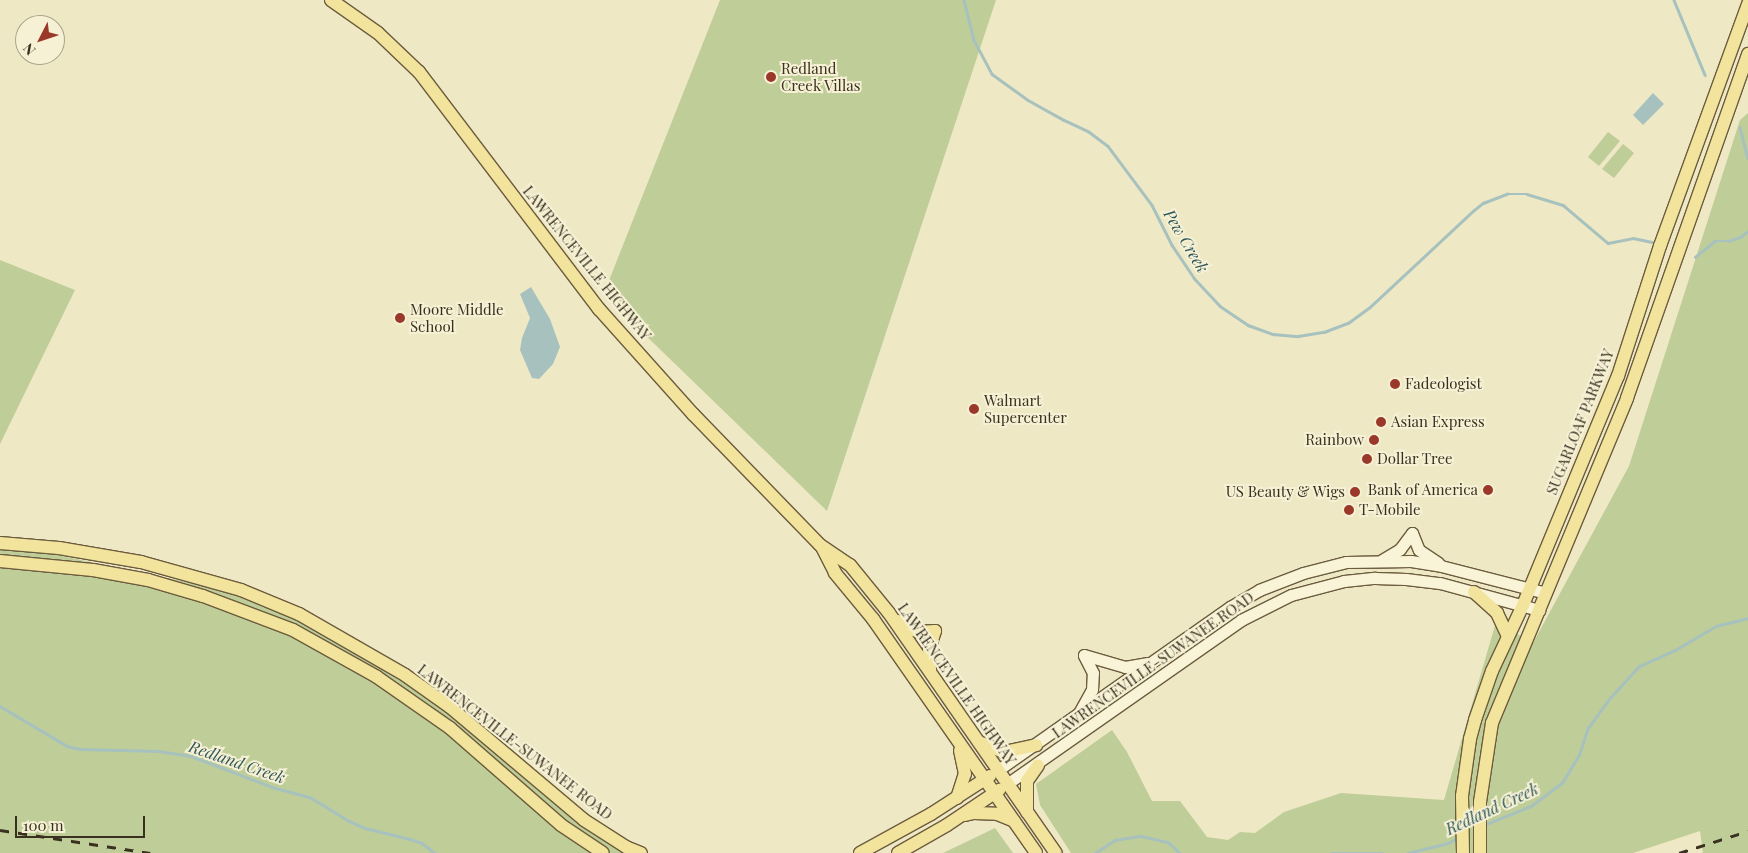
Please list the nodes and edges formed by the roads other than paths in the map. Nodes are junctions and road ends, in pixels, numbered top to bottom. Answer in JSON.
{"nodes":[{"id":1,"x":331,"y":0,"type":"edge"},
{"id":2,"x":1748,"y":4,"type":"edge"},
{"id":3,"x":1748,"y":54,"type":"edge"},
{"id":4,"x":0,"y":543,"type":"edge"},
{"id":5,"x":820,"y":545,"type":"junction"},
{"id":6,"x":0,"y":561,"type":"edge"},
{"id":7,"x":1380,"y":561,"type":"junction"},
{"id":8,"x":1441,"y":566,"type":"junction"},
{"id":9,"x":1529,"y":588,"type":"junction"},
{"id":10,"x":1474,"y":592,"type":"junction"},
{"id":11,"x":1546,"y":593,"type":"junction"},
{"id":12,"x":1523,"y":605,"type":"junction"},
{"id":13,"x":1539,"y":610,"type":"junction"},
{"id":14,"x":889,"y":613,"type":"junction"},
{"id":15,"x":299,"y":614,"type":"junction"},
{"id":16,"x":293,"y":630,"type":"junction"},
{"id":17,"x":1508,"y":637,"type":"junction"},
{"id":18,"x":1152,"y":662,"type":"junction"},
{"id":19,"x":932,"y":675,"type":"junction"},
{"id":20,"x":1078,"y":716,"type":"junction"},
{"id":21,"x":957,"y":741,"type":"junction"},
{"id":22,"x":979,"y":742,"type":"junction"},
{"id":23,"x":1036,"y":745,"type":"junction"},
{"id":24,"x":516,"y":763,"type":"junction"},
{"id":25,"x":1038,"y":765,"type":"junction"},
{"id":26,"x":998,"y":770,"type":"junction"},
{"id":27,"x":506,"y":777,"type":"junction"},
{"id":28,"x":984,"y":780,"type":"junction"},
{"id":29,"x":1008,"y":784,"type":"junction"},
{"id":30,"x":994,"y":794,"type":"junction"},
{"id":31,"x":957,"y":798,"type":"junction"},
{"id":32,"x":1027,"y":812,"type":"junction"},
{"id":33,"x":959,"y":817,"type":"junction"},
{"id":34,"x":1014,"y":821,"type":"junction"},
{"id":35,"x":602,"y":853,"type":"edge"},
{"id":36,"x":642,"y":853,"type":"edge"},
{"id":37,"x":860,"y":853,"type":"edge"},
{"id":38,"x":898,"y":853,"type":"edge"},
{"id":39,"x":1036,"y":853,"type":"edge"},
{"id":40,"x":1056,"y":853,"type":"edge"},
{"id":41,"x":1463,"y":853,"type":"edge"},
{"id":42,"x":1480,"y":853,"type":"edge"}],
"edges":[{"from":1,"to":5,"type":"main road","name":"LAWRENCEVILLE HIGHWAY"},
{"from":2,"to":9,"type":"main road","name":"SUGARLOAF PARKWAY"},
{"from":3,"to":11,"type":"main road"},
{"from":4,"to":15,"type":"main road","name":"LAWRENCEVILLE-SUWANEE ROAD"},
{"from":5,"to":14,"type":"main road","name":"LAWRENCEVILLE HIGHWAY"},
{"from":5,"to":21,"type":"main road","name":"LAWRENCEVILLE HIGHWAY"},
{"from":6,"to":16,"type":"main road","name":"LAWRENCEVILLE-SUWANEE ROAD"},
{"from":7,"to":8,"type":"main road","name":"LAWRENCEVILLE-SUWANEE ROAD"},
{"from":7,"to":8,"type":"main road"},
{"from":7,"to":18,"type":"main road","name":"LAWRENCEVILLE-SUWANEE ROAD"},
{"from":8,"to":9,"type":"main road","name":"LAWRENCEVILLE-SUWANEE ROAD"},
{"from":9,"to":11,"type":"main road","name":"LAWRENCEVILLE-SUWANEE ROAD"},
{"from":9,"to":12,"type":"main road","name":"SUGARLOAF PARKWAY"},
{"from":10,"to":12,"type":"main road","name":"LAWRENCEVILLE-SUWANEE ROAD"},
{"from":10,"to":17,"type":"main road"},
{"from":10,"to":25,"type":"main road","name":"LAWRENCEVILLE-SUWANEE ROAD"},
{"from":11,"to":13,"type":"main road"},
{"from":12,"to":13,"type":"main road","name":"LAWRENCEVILLE-SUWANEE ROAD"},
{"from":12,"to":17,"type":"main road","name":"SUGARLOAF PARKWAY"},
{"from":13,"to":42,"type":"main road"},
{"from":14,"to":19,"type":"main road","name":"LAWRENCEVILLE HIGHWAY"},
{"from":14,"to":19,"type":"main road"},
{"from":15,"to":16,"type":"main road"},
{"from":15,"to":24,"type":"main road","name":"LAWRENCEVILLE-SUWANEE ROAD"},
{"from":16,"to":27,"type":"main road","name":"LAWRENCEVILLE-SUWANEE ROAD"},
{"from":17,"to":41,"type":"main road","name":"SUGARLOAF PARKWAY"},
{"from":18,"to":20,"type":"main road","name":"LAWRENCEVILLE-SUWANEE ROAD"},
{"from":18,"to":20,"type":"main road"},
{"from":19,"to":22,"type":"main road","name":"LAWRENCEVILLE HIGHWAY"},
{"from":20,"to":23,"type":"main road","name":"LAWRENCEVILLE-SUWANEE ROAD"},
{"from":21,"to":28,"type":"main road","name":"LAWRENCEVILLE HIGHWAY"},
{"from":21,"to":31,"type":"main road"},
{"from":22,"to":23,"type":"main road"},
{"from":22,"to":26,"type":"main road","name":"LAWRENCEVILLE HIGHWAY"},
{"from":23,"to":26,"type":"main road","name":"LAWRENCEVILLE-SUWANEE ROAD"},
{"from":24,"to":27,"type":"main road"},
{"from":24,"to":36,"type":"main road","name":"LAWRENCEVILLE-SUWANEE ROAD"},
{"from":25,"to":29,"type":"main road","name":"LAWRENCEVILLE-SUWANEE ROAD"},
{"from":25,"to":32,"type":"main road"},
{"from":26,"to":28,"type":"main road","name":"LAWRENCEVILLE-SUWANEE ROAD"},
{"from":26,"to":29,"type":"main road","name":"LAWRENCEVILLE HIGHWAY"},
{"from":27,"to":35,"type":"main road","name":"LAWRENCEVILLE-SUWANEE ROAD"},
{"from":28,"to":30,"type":"main road","name":"LAWRENCEVILLE HIGHWAY"},
{"from":28,"to":31,"type":"main road","name":"LAWRENCEVILLE-SUWANEE ROAD"},
{"from":29,"to":30,"type":"main road","name":"LAWRENCEVILLE-SUWANEE ROAD"},
{"from":29,"to":32,"type":"main road","name":"LAWRENCEVILLE HIGHWAY"},
{"from":30,"to":33,"type":"main road","name":"LAWRENCEVILLE-SUWANEE ROAD"},
{"from":30,"to":34,"type":"main road","name":"LAWRENCEVILLE HIGHWAY"},
{"from":31,"to":37,"type":"main road","name":"LAWRENCEVILLE-SUWANEE ROAD"},
{"from":32,"to":40,"type":"main road","name":"LAWRENCEVILLE HIGHWAY"},
{"from":33,"to":34,"type":"main road"},
{"from":33,"to":38,"type":"main road","name":"LAWRENCEVILLE-SUWANEE ROAD"},
{"from":34,"to":39,"type":"main road","name":"LAWRENCEVILLE HIGHWAY"}]}
